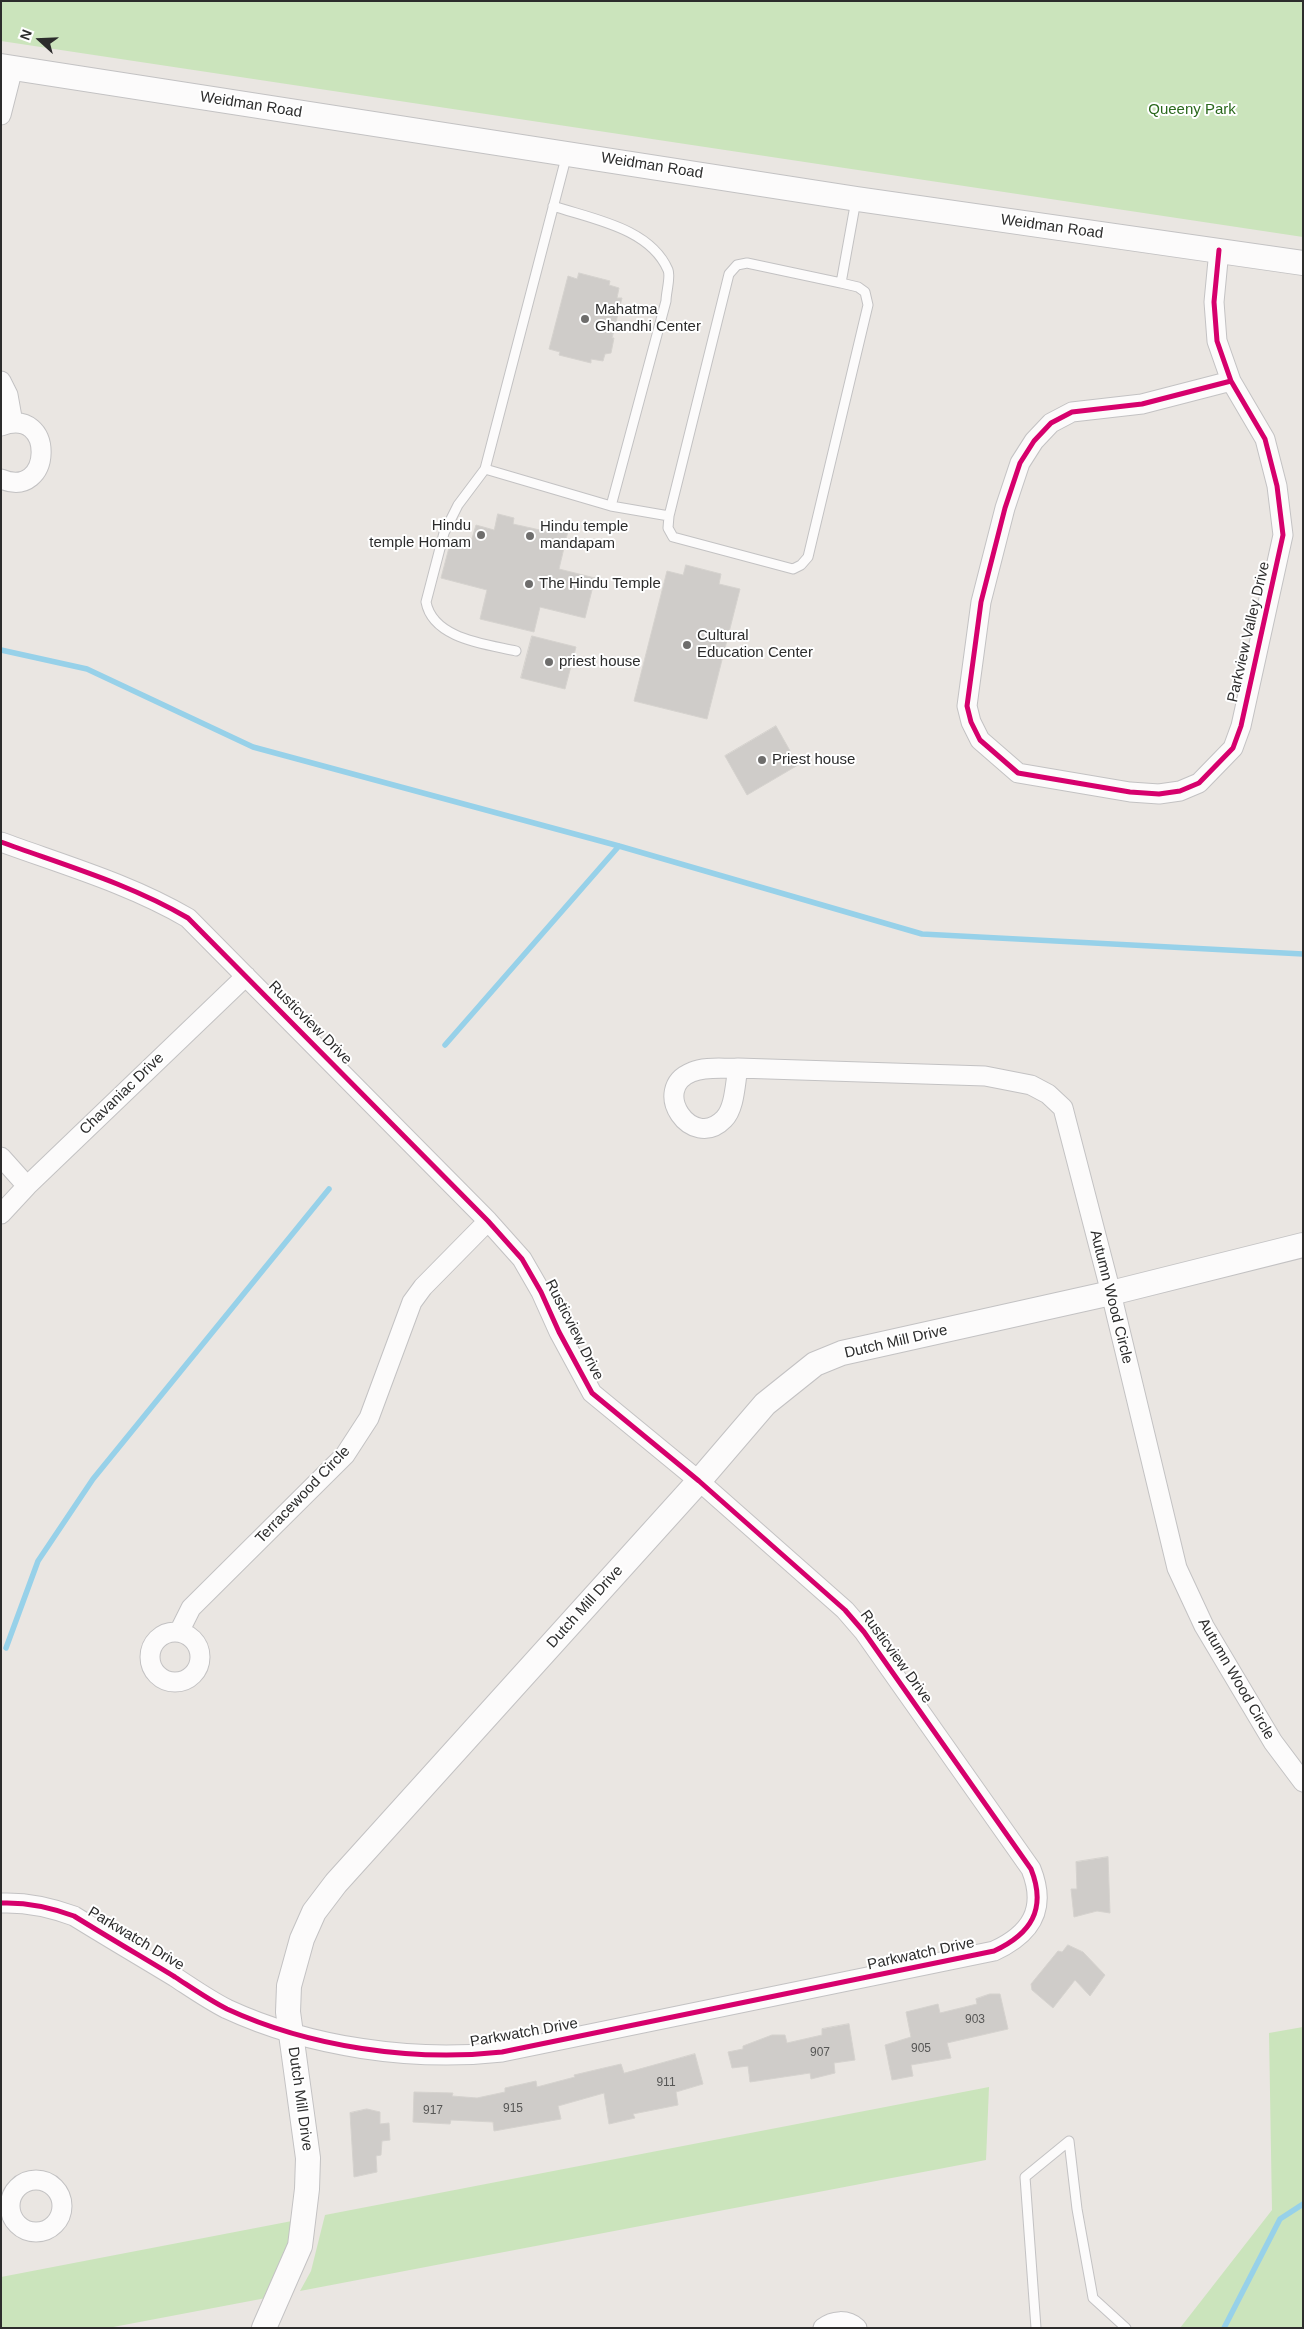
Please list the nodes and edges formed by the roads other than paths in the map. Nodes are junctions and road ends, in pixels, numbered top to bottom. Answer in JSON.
{"nodes":[{"id":1,"x":7,"y":67,"type":"edge"},
{"id":2,"x":1,"y":115,"type":"edge"},
{"id":3,"x":567,"y":154,"type":"junction"},
{"id":4,"x":856,"y":199,"type":"junction"},
{"id":5,"x":553,"y":206,"type":"junction"},
{"id":6,"x":1219,"y":250,"type":"junction"},
{"id":7,"x":1303,"y":262,"type":"edge"},
{"id":8,"x":841,"y":284,"type":"junction"},
{"id":9,"x":1,"y":381,"type":"edge"},
{"id":10,"x":1231,"y":381,"type":"junction"},
{"id":11,"x":7,"y":424,"type":"edge"},
{"id":12,"x":485,"y":469,"type":"junction"},
{"id":13,"x":1,"y":479,"type":"edge"},
{"id":14,"x":611,"y":506,"type":"junction"},
{"id":15,"x":669,"y":516,"type":"junction"},
{"id":16,"x":516,"y":651,"type":"dead end"},
{"id":17,"x":1,"y":842,"type":"edge"},
{"id":18,"x":246,"y":976,"type":"junction"},
{"id":19,"x":738,"y":1068,"type":"dead end"},
{"id":20,"x":1,"y":1157,"type":"edge"},
{"id":21,"x":27,"y":1186,"type":"junction"},
{"id":22,"x":1,"y":1214,"type":"edge"},
{"id":23,"x":488,"y":1221,"type":"junction"},
{"id":24,"x":1303,"y":1245,"type":"edge"},
{"id":25,"x":1111,"y":1293,"type":"junction"},
{"id":26,"x":699,"y":1481,"type":"junction"},
{"id":27,"x":179,"y":1632,"type":"dead end"},
{"id":28,"x":1303,"y":1782,"type":"edge"},
{"id":29,"x":1,"y":1903,"type":"edge"},
{"id":30,"x":1034,"y":1918,"type":"joint"},
{"id":31,"x":291,"y":2032,"type":"junction"},
{"id":32,"x":264,"y":2328,"type":"edge"},
{"id":33,"x":823,"y":2328,"type":"edge"},
{"id":34,"x":857,"y":2328,"type":"edge"},
{"id":35,"x":1036,"y":2328,"type":"edge"},
{"id":36,"x":1126,"y":2328,"type":"edge"}],
"edges":[{"from":1,"to":2,"type":"street"},
{"from":1,"to":3,"type":"street","name":"Weidman Road"},
{"from":3,"to":4,"type":"street","name":"Weidman Road"},
{"from":3,"to":5,"type":"lane"},
{"from":4,"to":6,"type":"street","name":"Weidman Road"},
{"from":4,"to":8,"type":"lane"},
{"from":5,"to":12,"type":"lane"},
{"from":5,"to":14,"type":"lane"},
{"from":6,"to":7,"type":"street","name":"Weidman Road"},
{"from":6,"to":10,"type":"street","name":"Parkview Valley Drive"},
{"from":8,"to":15,"type":"lane"},
{"from":8,"to":15,"type":"lane"},
{"from":9,"to":11,"type":"street"},
{"from":10,"to":10,"type":"street","name":"Parkview Valley Drive"},
{"from":11,"to":13,"type":"street"},
{"from":12,"to":14,"type":"lane"},
{"from":12,"to":16,"type":"lane"},
{"from":14,"to":15,"type":"lane"},
{"from":17,"to":18,"type":"street","name":"Rusticview Drive"},
{"from":18,"to":21,"type":"street","name":"Chavaniac Drive"},
{"from":18,"to":23,"type":"street","name":"Rusticview Drive"},
{"from":19,"to":25,"type":"street","name":"Autumn Wood Circle"},
{"from":20,"to":21,"type":"street"},
{"from":21,"to":22,"type":"street","name":"Chavaniac Drive"},
{"from":23,"to":26,"type":"street","name":"Rusticview Drive"},
{"from":23,"to":27,"type":"street","name":"Terracewood Circle"},
{"from":24,"to":25,"type":"street","name":"Dutch Mill Drive"},
{"from":25,"to":26,"type":"street","name":"Dutch Mill Drive"},
{"from":25,"to":28,"type":"street","name":"Autumn Wood Circle"},
{"from":26,"to":30,"type":"street","name":"Rusticview Drive"},
{"from":26,"to":31,"type":"street","name":"Dutch Mill Drive"},
{"from":29,"to":31,"type":"street","name":"Parkwatch Drive"},
{"from":30,"to":31,"type":"street","name":"Parkwatch Drive"},
{"from":31,"to":32,"type":"street","name":"Dutch Mill Drive"},
{"from":33,"to":34,"type":"street"},
{"from":35,"to":36,"type":"lane"}]}
